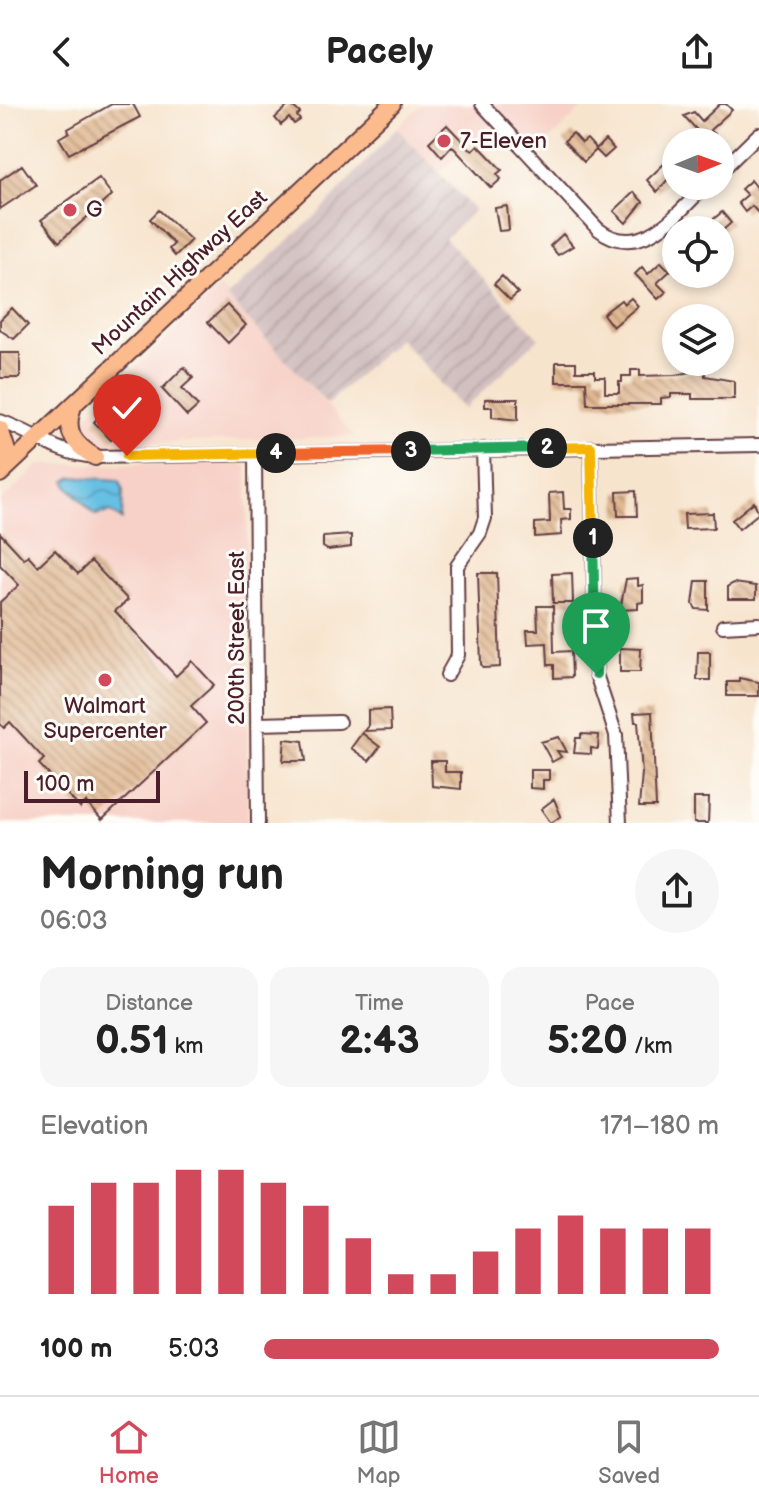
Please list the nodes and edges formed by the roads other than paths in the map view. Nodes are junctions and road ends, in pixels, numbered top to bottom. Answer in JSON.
{"nodes":[{"id":1,"x":392,"y":104,"type":"edge"},
{"id":2,"x":482,"y":104,"type":"edge"},
{"id":3,"x":759,"y":134,"type":"edge"},
{"id":4,"x":734,"y":158,"type":"edge"},
{"id":5,"x":690,"y":200,"type":"edge"},
{"id":6,"x":74,"y":404,"type":"junction"},
{"id":7,"x":0,"y":421,"type":"edge"},
{"id":8,"x":0,"y":429,"type":"edge"},
{"id":9,"x":37,"y":440,"type":"junction"},
{"id":10,"x":759,"y":445,"type":"edge"},
{"id":11,"x":591,"y":447,"type":"junction"},
{"id":12,"x":483,"y":449,"type":"junction"},
{"id":13,"x":255,"y":454,"type":"junction"},
{"id":14,"x":95,"y":457,"type":"junction"},
{"id":15,"x":3,"y":471,"type":"edge"},
{"id":16,"x":759,"y":624,"type":"edge"},
{"id":17,"x":723,"y":626,"type":"dead end"},
{"id":18,"x":447,"y":675,"type":"dead end"},
{"id":19,"x":339,"y":722,"type":"dead end"},
{"id":20,"x":257,"y":724,"type":"junction"},
{"id":21,"x":258,"y":823,"type":"edge"},
{"id":22,"x":620,"y":823,"type":"edge"}],
"edges":[{"from":1,"to":6,"type":"main road","name":"Mountain Highway East"},
{"from":2,"to":5,"type":"street"},
{"from":3,"to":4,"type":"street"},
{"from":6,"to":9,"type":"main road","name":"Mountain Highway East"},
{"from":6,"to":14,"type":"main road"},
{"from":7,"to":9,"type":"street"},
{"from":8,"to":15,"type":"main road"},
{"from":9,"to":14,"type":"street"},
{"from":9,"to":15,"type":"main road","name":"Mountain Highway East"},
{"from":10,"to":11,"type":"street"},
{"from":11,"to":12,"type":"street"},
{"from":11,"to":22,"type":"street"},
{"from":12,"to":13,"type":"street"},
{"from":12,"to":18,"type":"street"},
{"from":13,"to":14,"type":"street"},
{"from":13,"to":20,"type":"street","name":"200th Street East"},
{"from":16,"to":17,"type":"street"},
{"from":19,"to":20,"type":"street"},
{"from":20,"to":21,"type":"street","name":"200th Street East"}]}
